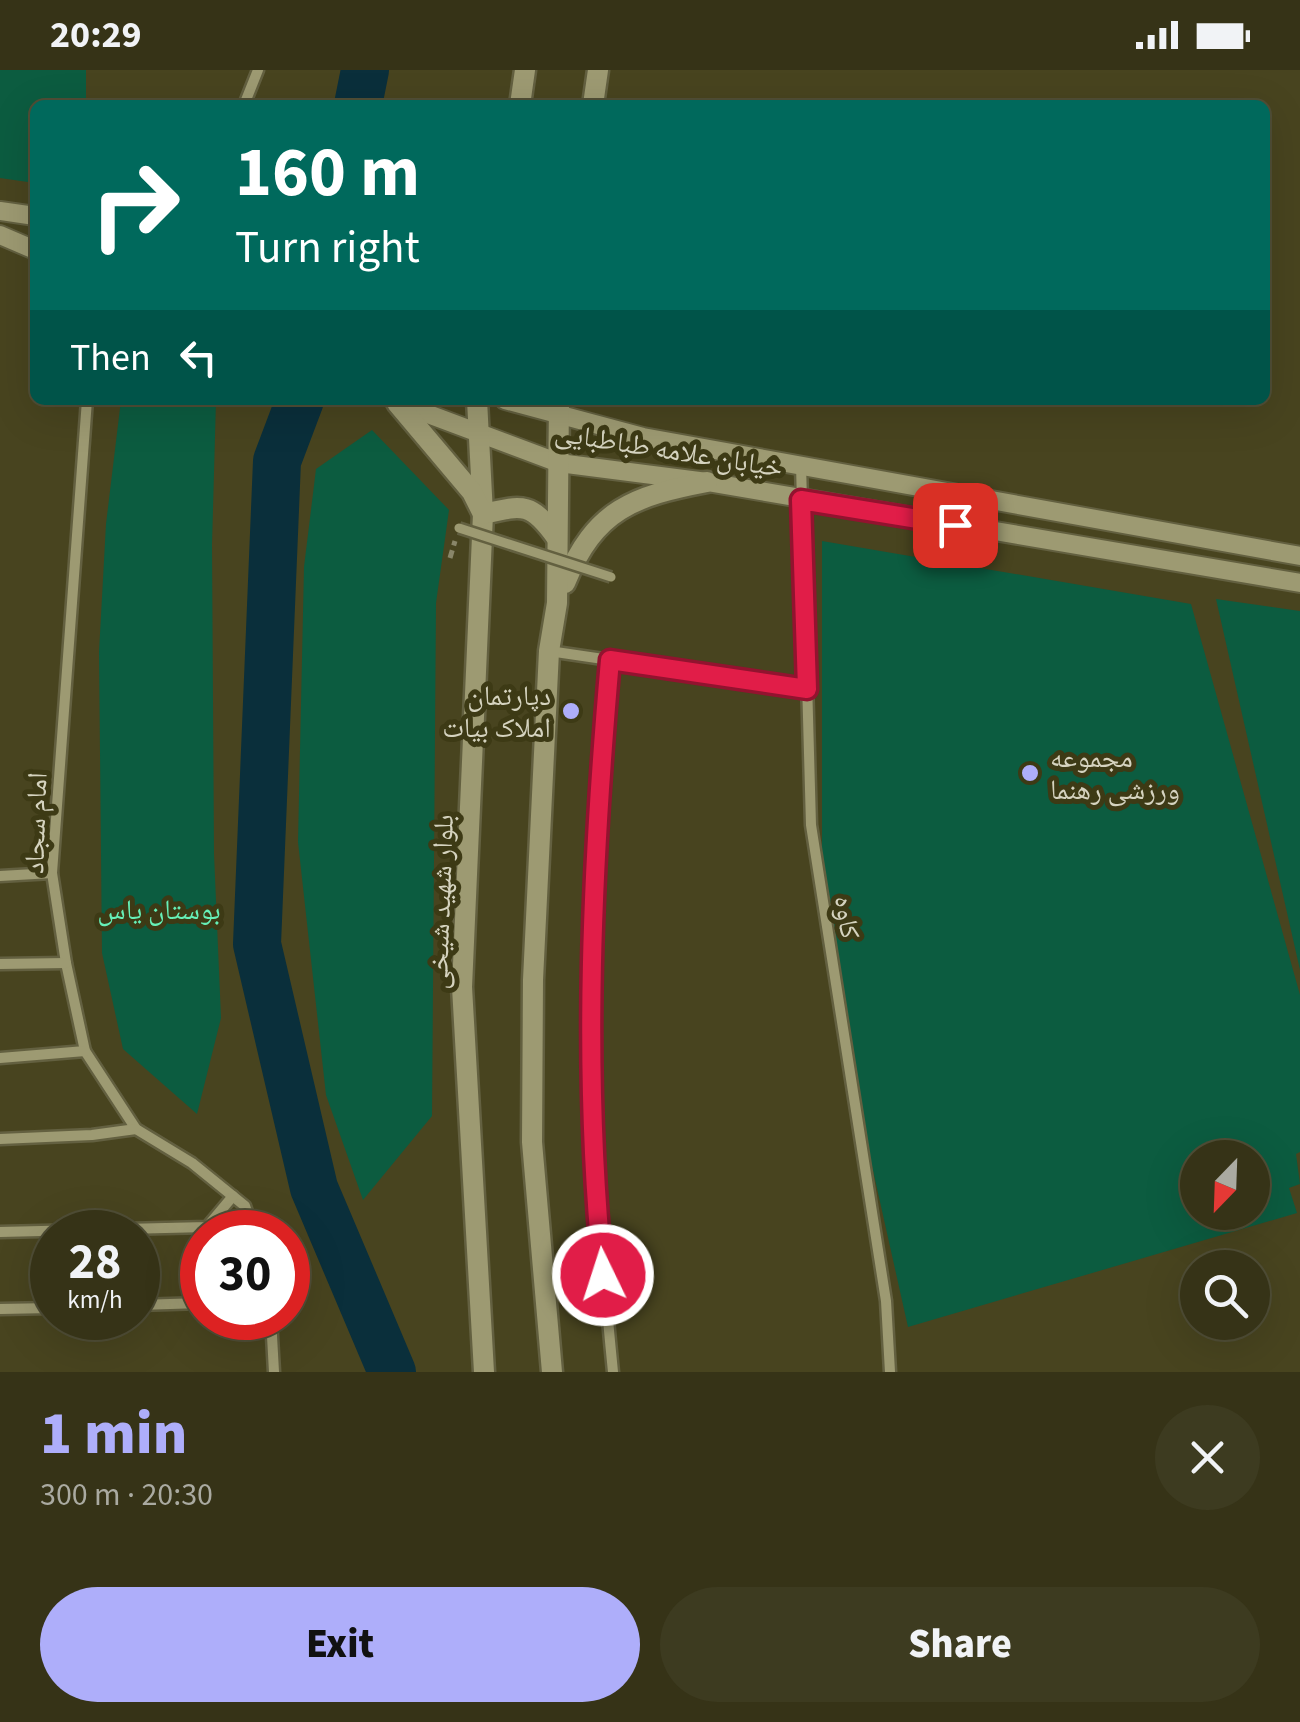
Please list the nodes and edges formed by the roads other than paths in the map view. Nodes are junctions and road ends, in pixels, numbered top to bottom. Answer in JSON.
{"nodes":[{"id":1,"x":258,"y":70,"type":"edge"},
{"id":2,"x":525,"y":70,"type":"edge"},
{"id":3,"x":598,"y":70,"type":"edge"},
{"id":4,"x":246,"y":100,"type":"edge"},
{"id":5,"x":521,"y":100,"type":"edge"},
{"id":6,"x":594,"y":100,"type":"edge"},
{"id":7,"x":0,"y":211,"type":"edge"},
{"id":8,"x":30,"y":215,"type":"edge"},
{"id":9,"x":0,"y":236,"type":"edge"},
{"id":10,"x":30,"y":248,"type":"edge"},
{"id":11,"x":87,"y":405,"type":"edge"},
{"id":12,"x":397,"y":405,"type":"edge"},
{"id":13,"x":404,"y":405,"type":"edge"},
{"id":14,"x":477,"y":405,"type":"edge"},
{"id":15,"x":559,"y":408,"type":"edge"},
{"id":16,"x":480,"y":434,"type":"junction"},
{"id":17,"x":559,"y":463,"type":"junction"},
{"id":18,"x":801,"y":466,"type":"junction"},
{"id":19,"x":707,"y":482,"type":"junction"},
{"id":20,"x":801,"y":500,"type":"junction"},
{"id":21,"x":484,"y":514,"type":"junction"},
{"id":22,"x":459,"y":528,"type":"dead end"},
{"id":23,"x":556,"y":537,"type":"junction"},
{"id":24,"x":1300,"y":556,"type":"edge"},
{"id":25,"x":611,"y":577,"type":"dead end"},
{"id":26,"x":1300,"y":584,"type":"edge"},
{"id":27,"x":557,"y":603,"type":"junction"},
{"id":28,"x":550,"y":651,"type":"junction"},
{"id":29,"x":610,"y":660,"type":"junction"},
{"id":30,"x":807,"y":689,"type":"junction"},
{"id":31,"x":52,"y":873,"type":"junction"},
{"id":32,"x":0,"y":876,"type":"edge"},
{"id":33,"x":66,"y":962,"type":"junction"},
{"id":34,"x":0,"y":964,"type":"edge"},
{"id":35,"x":86,"y":1051,"type":"junction"},
{"id":36,"x":0,"y":1058,"type":"edge"},
{"id":37,"x":136,"y":1129,"type":"junction"},
{"id":38,"x":0,"y":1138,"type":"edge"},
{"id":39,"x":233,"y":1196,"type":"junction"},
{"id":40,"x":246,"y":1210,"type":"edge"},
{"id":41,"x":0,"y":1232,"type":"edge"},
{"id":42,"x":30,"y":1308,"type":"edge"},
{"id":43,"x":0,"y":1309,"type":"edge"},
{"id":44,"x":272,"y":1340,"type":"edge"},
{"id":45,"x":274,"y":1372,"type":"edge"},
{"id":46,"x":484,"y":1372,"type":"edge"},
{"id":47,"x":552,"y":1372,"type":"edge"},
{"id":48,"x":613,"y":1372,"type":"edge"},
{"id":49,"x":890,"y":1372,"type":"edge"}],
"edges":[{"from":1,"to":4,"type":"street"},
{"from":2,"to":5,"type":"main road"},
{"from":3,"to":6,"type":"main road"},
{"from":7,"to":8,"type":"street"},
{"from":9,"to":10,"type":"street"},
{"from":11,"to":31,"type":"street","name":"امام سجاد"},
{"from":12,"to":21,"type":"main road"},
{"from":13,"to":16,"type":"street","name":"خیابان علامه طباطبایی"},
{"from":14,"to":16,"type":"main road","name":"بلوار شهید شیخی"},
{"from":15,"to":17,"type":"main road"},
{"from":15,"to":18,"type":"street","name":"خیابان علامه طباطبایی"},
{"from":16,"to":17,"type":"street","name":"خیابان علامه طباطبایی"},
{"from":16,"to":21,"type":"main road","name":"بلوار شهید شیخی"},
{"from":17,"to":19,"type":"street","name":"خیابان علامه طباطبایی"},
{"from":17,"to":23,"type":"main road"},
{"from":18,"to":20,"type":"street","name":"کاوه"},
{"from":18,"to":24,"type":"street","name":"خیابان علامه طباطبایی"},
{"from":19,"to":20,"type":"street","name":"خیابان علامه طباطبایی"},
{"from":19,"to":27,"type":"main road"},
{"from":20,"to":26,"type":"street","name":"خیابان علامه طباطبایی"},
{"from":20,"to":30,"type":"street","name":"کاوه"},
{"from":21,"to":23,"type":"main road"},
{"from":21,"to":46,"type":"main road","name":"بلوار شهید شیخی"},
{"from":22,"to":25,"type":"street","bridge":true},
{"from":23,"to":27,"type":"main road"},
{"from":27,"to":28,"type":"main road"},
{"from":28,"to":29,"type":"street"},
{"from":28,"to":47,"type":"main road"},
{"from":29,"to":30,"type":"street"},
{"from":29,"to":48,"type":"street"},
{"from":30,"to":49,"type":"street","name":"کاوه"},
{"from":31,"to":32,"type":"street"},
{"from":31,"to":33,"type":"street","name":"امام سجاد"},
{"from":33,"to":34,"type":"street"},
{"from":33,"to":35,"type":"street","name":"امام سجاد"},
{"from":35,"to":36,"type":"street"},
{"from":35,"to":37,"type":"street","name":"امام سجاد"},
{"from":37,"to":38,"type":"street"},
{"from":37,"to":39,"type":"street","name":"امام سجاد"},
{"from":39,"to":40,"type":"street","name":"امام سجاد"},
{"from":39,"to":41,"type":"street"},
{"from":42,"to":43,"type":"street"},
{"from":44,"to":45,"type":"street"}]}
